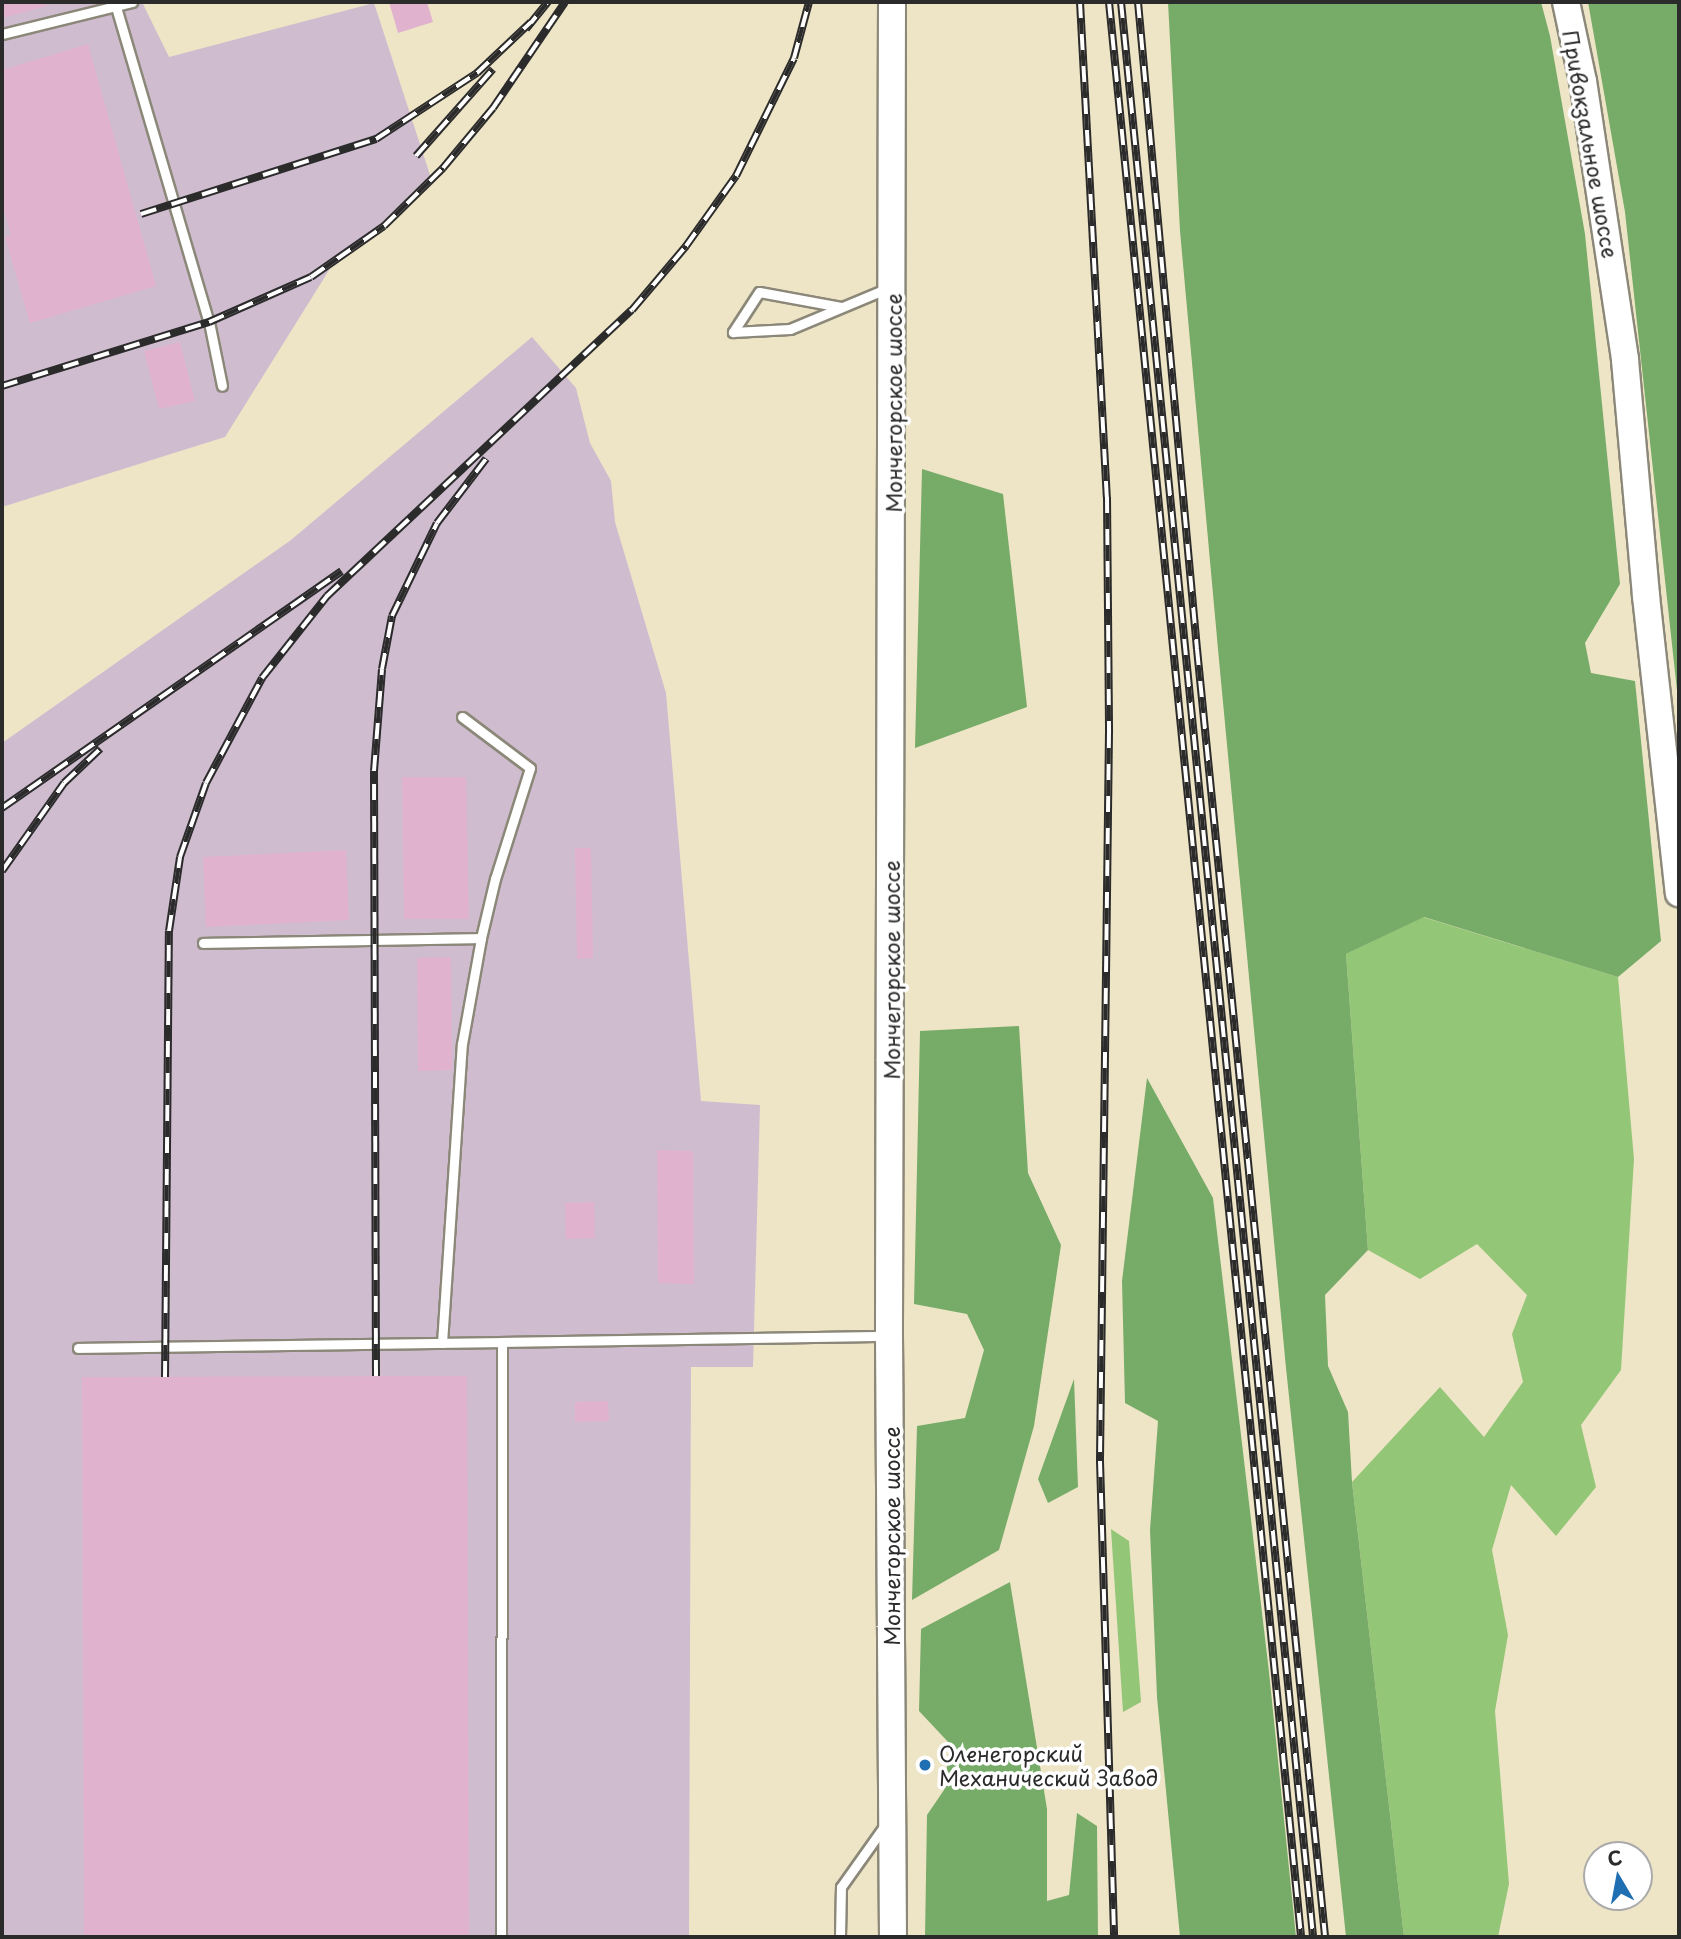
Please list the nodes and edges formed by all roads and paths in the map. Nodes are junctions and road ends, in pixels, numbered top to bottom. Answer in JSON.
{"nodes":[{"id":1,"x":132,"y":2,"type":"edge"},
{"id":2,"x":892,"y":2,"type":"edge"},
{"id":3,"x":1566,"y":2,"type":"edge"},
{"id":4,"x":116,"y":7,"type":"junction"},
{"id":5,"x":2,"y":34,"type":"edge"},
{"id":6,"x":893,"y":285,"type":"junction"},
{"id":7,"x":841,"y":307,"type":"junction"},
{"id":8,"x":222,"y":386,"type":"dead end"},
{"id":9,"x":462,"y":717,"type":"dead end"},
{"id":10,"x":1679,"y":892,"type":"edge"},
{"id":11,"x":481,"y":938,"type":"junction"},
{"id":12,"x":203,"y":943,"type":"dead end"},
{"id":13,"x":889,"y":1336,"type":"junction"},
{"id":14,"x":502,"y":1342,"type":"junction"},
{"id":15,"x":442,"y":1343,"type":"junction"},
{"id":16,"x":78,"y":1348,"type":"dead end"},
{"id":17,"x":893,"y":1815,"type":"junction"},
{"id":18,"x":501,"y":1937,"type":"edge"},
{"id":19,"x":840,"y":1937,"type":"edge"},
{"id":20,"x":893,"y":1937,"type":"edge"}],
"edges":[{"from":1,"to":4,"type":"lane"},
{"from":2,"to":6,"type":"street","name":"Мончегорское шоссе"},
{"from":3,"to":10,"type":"street","name":"Привокзальное шоссе"},
{"from":4,"to":5,"type":"lane"},
{"from":4,"to":8,"type":"lane"},
{"from":6,"to":7,"type":"lane"},
{"from":6,"to":13,"type":"street","name":"Мончегорское шоссе"},
{"from":7,"to":7,"type":"lane"},
{"from":9,"to":11,"type":"lane"},
{"from":11,"to":12,"type":"lane"},
{"from":11,"to":15,"type":"lane"},
{"from":13,"to":14,"type":"lane"},
{"from":13,"to":17,"type":"street","name":"Мончегорское шоссе"},
{"from":14,"to":15,"type":"lane"},
{"from":14,"to":18,"type":"lane"},
{"from":15,"to":16,"type":"lane"},
{"from":17,"to":19,"type":"lane"},
{"from":17,"to":20,"type":"street","name":"Мончегорское шоссе"}]}
